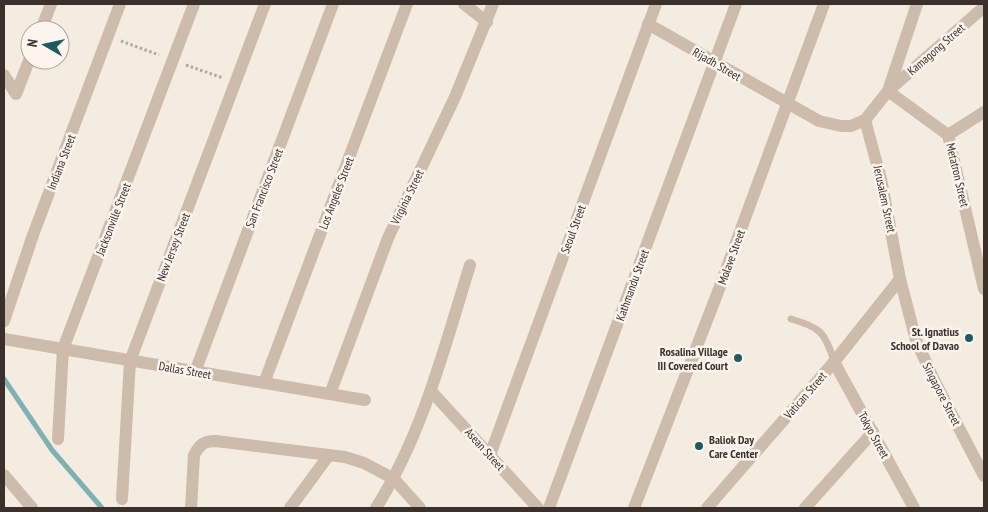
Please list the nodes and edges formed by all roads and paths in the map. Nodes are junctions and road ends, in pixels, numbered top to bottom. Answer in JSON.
{"nodes":[{"id":1,"x":52,"y":4,"type":"edge"},
{"id":2,"x":120,"y":4,"type":"edge"},
{"id":3,"x":194,"y":4,"type":"edge"},
{"id":4,"x":265,"y":4,"type":"edge"},
{"id":5,"x":333,"y":4,"type":"edge"},
{"id":6,"x":407,"y":4,"type":"edge"},
{"id":7,"x":464,"y":4,"type":"edge"},
{"id":8,"x":493,"y":4,"type":"edge"},
{"id":9,"x":656,"y":4,"type":"edge"},
{"id":10,"x":736,"y":4,"type":"edge"},
{"id":11,"x":824,"y":4,"type":"edge"},
{"id":12,"x":917,"y":4,"type":"edge"},
{"id":13,"x":984,"y":7,"type":"edge"},
{"id":14,"x":45,"y":20,"type":"edge"},
{"id":15,"x":487,"y":22,"type":"junction"},
{"id":16,"x":648,"y":24,"type":"junction"},
{"id":17,"x":714,"y":62,"type":"junction"},
{"id":18,"x":25,"y":70,"type":"edge"},
{"id":19,"x":4,"y":75,"type":"edge"},
{"id":20,"x":888,"y":91,"type":"junction"},
{"id":21,"x":787,"y":104,"type":"junction"},
{"id":22,"x":984,"y":112,"type":"edge"},
{"id":23,"x":865,"y":120,"type":"junction"},
{"id":24,"x":948,"y":135,"type":"junction"},
{"id":25,"x":470,"y":265,"type":"dead end"},
{"id":26,"x":900,"y":279,"type":"junction"},
{"id":27,"x":983,"y":283,"type":"edge"},
{"id":28,"x":791,"y":319,"type":"dead end"},
{"id":29,"x":4,"y":321,"type":"edge"},
{"id":30,"x":4,"y":339,"type":"edge"},
{"id":31,"x":64,"y":350,"type":"junction"},
{"id":32,"x":130,"y":361,"type":"junction"},
{"id":33,"x":834,"y":362,"type":"junction"},
{"id":34,"x":195,"y":372,"type":"junction"},
{"id":35,"x":264,"y":383,"type":"junction"},
{"id":36,"x":431,"y":391,"type":"junction"},
{"id":37,"x":330,"y":394,"type":"junction"},
{"id":38,"x":365,"y":400,"type":"dead end"},
{"id":39,"x":872,"y":432,"type":"junction"},
{"id":40,"x":58,"y":439,"type":"dead end"},
{"id":41,"x":329,"y":455,"type":"junction"},
{"id":42,"x":490,"y":455,"type":"junction"},
{"id":43,"x":4,"y":475,"type":"edge"},
{"id":44,"x":984,"y":476,"type":"edge"},
{"id":45,"x":394,"y":480,"type":"junction"},
{"id":46,"x":122,"y":499,"type":"dead end"},
{"id":47,"x":912,"y":507,"type":"edge"},
{"id":48,"x":32,"y":508,"type":"edge"},
{"id":49,"x":191,"y":508,"type":"edge"},
{"id":50,"x":290,"y":508,"type":"edge"},
{"id":51,"x":376,"y":508,"type":"edge"},
{"id":52,"x":420,"y":508,"type":"edge"},
{"id":53,"x":538,"y":508,"type":"edge"},
{"id":54,"x":549,"y":508,"type":"edge"},
{"id":55,"x":634,"y":508,"type":"edge"},
{"id":56,"x":707,"y":508,"type":"edge"},
{"id":57,"x":805,"y":508,"type":"edge"}],
"edges":[{"from":1,"to":14,"type":"street"},
{"from":2,"to":29,"type":"street","name":"Indiana Street"},
{"from":3,"to":31,"type":"street","name":"Jacksonville Street"},
{"from":4,"to":32,"type":"street","name":"New Jersey Street"},
{"from":5,"to":34,"type":"street","name":"San Francisco Street"},
{"from":6,"to":35,"type":"street","name":"Los Angeles Street"},
{"from":7,"to":15,"type":"street"},
{"from":8,"to":15,"type":"street","name":"Virginia Street"},
{"from":9,"to":16,"type":"street","name":"Seoul Street"},
{"from":10,"to":17,"type":"street","name":"Kathmandu Street"},
{"from":11,"to":21,"type":"street","name":"Molave Street"},
{"from":12,"to":20,"type":"street"},
{"from":13,"to":20,"type":"street","name":"Kamagong Street"},
{"from":15,"to":37,"type":"street","name":"Virginia Street"},
{"from":16,"to":17,"type":"street","name":"Rijadh Street"},
{"from":16,"to":42,"type":"street","name":"Seoul Street"},
{"from":17,"to":21,"type":"street","name":"Rijadh Street"},
{"from":17,"to":54,"type":"street","name":"Kathmandu Street"},
{"from":18,"to":19,"type":"street"},
{"from":20,"to":23,"type":"street"},
{"from":20,"to":24,"type":"street","name":"Metatron Street"},
{"from":21,"to":23,"type":"street","name":"Rijadh Street"},
{"from":21,"to":55,"type":"street","name":"Molave Street"},
{"from":22,"to":24,"type":"street"},
{"from":23,"to":26,"type":"street","name":"Jerusalem Street"},
{"from":24,"to":27,"type":"street","name":"Metatron Street"},
{"from":25,"to":36,"type":"street"},
{"from":26,"to":33,"type":"street","name":"Vatican Street"},
{"from":26,"to":44,"type":"street","name":"Singapore Street"},
{"from":28,"to":33,"type":"lane"},
{"from":30,"to":31,"type":"street","name":"Dallas Street"},
{"from":31,"to":32,"type":"street","name":"Dallas Street"},
{"from":31,"to":40,"type":"street","name":"Jacksonville Street"},
{"from":32,"to":34,"type":"street","name":"Dallas Street"},
{"from":32,"to":46,"type":"street","name":"New Jersey Street"},
{"from":33,"to":39,"type":"street","name":"Tokyo Street"},
{"from":33,"to":56,"type":"street","name":"Vatican Street"},
{"from":34,"to":35,"type":"street","name":"Dallas Street"},
{"from":35,"to":37,"type":"street","name":"Dallas Street"},
{"from":36,"to":42,"type":"street","name":"Asean Street"},
{"from":36,"to":45,"type":"street"},
{"from":37,"to":38,"type":"street","name":"Dallas Street"},
{"from":39,"to":47,"type":"street","name":"Tokyo Street"},
{"from":39,"to":57,"type":"street"},
{"from":41,"to":45,"type":"street"},
{"from":41,"to":49,"type":"street"},
{"from":41,"to":50,"type":"street"},
{"from":42,"to":53,"type":"street","name":"Asean Street"},
{"from":43,"to":48,"type":"street"},
{"from":45,"to":51,"type":"street"},
{"from":45,"to":52,"type":"street"}]}
